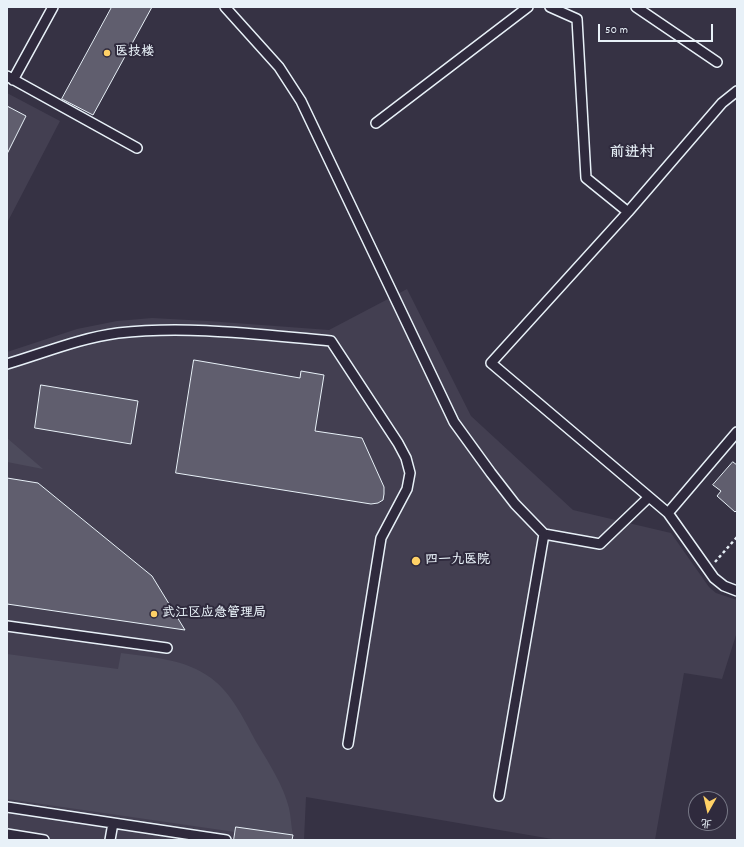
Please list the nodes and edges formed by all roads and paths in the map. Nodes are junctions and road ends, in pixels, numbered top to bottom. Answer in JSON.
{"nodes":[{"id":1,"x":53,"y":7,"type":"edge"},
{"id":2,"x":225,"y":7,"type":"edge"},
{"id":3,"x":528,"y":7,"type":"edge"},
{"id":4,"x":550,"y":7,"type":"edge"},
{"id":5,"x":636,"y":7,"type":"edge"},
{"id":6,"x":717,"y":62,"type":"dead end"},
{"id":7,"x":10,"y":78,"type":"edge"},
{"id":8,"x":737,"y":91,"type":"edge"},
{"id":9,"x":376,"y":123,"type":"dead end"},
{"id":10,"x":137,"y":148,"type":"dead end"},
{"id":11,"x":628,"y":212,"type":"junction"},
{"id":12,"x":7,"y":364,"type":"edge"},
{"id":13,"x":737,"y":432,"type":"edge"},
{"id":14,"x":649,"y":497,"type":"junction"},
{"id":15,"x":668,"y":513,"type":"junction"},
{"id":16,"x":544,"y":534,"type":"junction"},
{"id":17,"x":737,"y":537,"type":"edge"},
{"id":18,"x":708,"y":570,"type":"junction"},
{"id":19,"x":737,"y":591,"type":"edge"},
{"id":20,"x":7,"y":626,"type":"edge"},
{"id":21,"x":167,"y":648,"type":"dead end"},
{"id":22,"x":348,"y":744,"type":"dead end"},
{"id":23,"x":499,"y":796,"type":"dead end"},
{"id":24,"x":7,"y":807,"type":"edge"},
{"id":25,"x":113,"y":823,"type":"junction"},
{"id":26,"x":7,"y":834,"type":"edge"},
{"id":27,"x":44,"y":840,"type":"edge"},
{"id":28,"x":110,"y":840,"type":"edge"},
{"id":29,"x":226,"y":840,"type":"edge"}],
"edges":[{"from":1,"to":7,"type":"lane"},
{"from":2,"to":16,"type":"lane"},
{"from":3,"to":9,"type":"lane"},
{"from":4,"to":11,"type":"lane"},
{"from":5,"to":6,"type":"lane"},
{"from":7,"to":10,"type":"lane"},
{"from":8,"to":11,"type":"lane"},
{"from":11,"to":14,"type":"lane"},
{"from":12,"to":22,"type":"lane"},
{"from":13,"to":15,"type":"lane"},
{"from":14,"to":15,"type":"lane"},
{"from":14,"to":16,"type":"lane"},
{"from":15,"to":18,"type":"lane"},
{"from":16,"to":23,"type":"lane"},
{"from":17,"to":18,"type":"path"},
{"from":18,"to":19,"type":"lane"},
{"from":20,"to":21,"type":"lane"},
{"from":24,"to":25,"type":"lane"},
{"from":25,"to":28,"type":"lane"},
{"from":25,"to":29,"type":"lane"},
{"from":26,"to":27,"type":"lane"}]}
